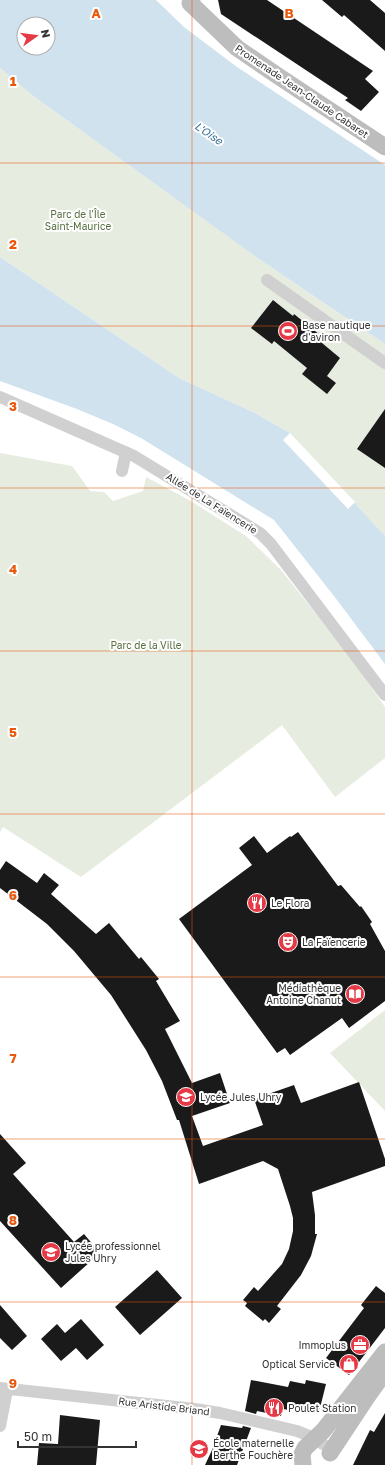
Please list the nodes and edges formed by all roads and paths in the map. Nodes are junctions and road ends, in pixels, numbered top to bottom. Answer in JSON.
{"nodes":[{"id":1,"x":189,"y":1,"type":"edge"},
{"id":2,"x":385,"y":147,"type":"edge"},
{"id":3,"x":267,"y":280,"type":"dead end"},
{"id":4,"x":385,"y":363,"type":"edge"},
{"id":5,"x":0,"y":397,"type":"edge"},
{"id":6,"x":126,"y":452,"type":"junction"},
{"id":7,"x":122,"y":471,"type":"dead end"},
{"id":8,"x":385,"y":695,"type":"edge"},
{"id":9,"x":385,"y":1352,"type":"edge"},
{"id":10,"x":385,"y":1372,"type":"edge"},
{"id":11,"x":3,"y":1389,"type":"edge"},
{"id":12,"x":0,"y":1426,"type":"edge"},
{"id":13,"x":322,"y":1449,"type":"edge"},
{"id":14,"x":303,"y":1464,"type":"edge"}],
"edges":[{"from":1,"to":2,"type":"street","name":"Promenade Jean-Claude Cabaret"},
{"from":3,"to":4,"type":"street"},
{"from":5,"to":6,"type":"street","name":"Allée de La Faïencerie"},
{"from":6,"to":7,"type":"street"},
{"from":6,"to":8,"type":"street","name":"Allée de La Faïencerie"},
{"from":9,"to":13,"type":"street"},
{"from":10,"to":13,"type":"street"},
{"from":11,"to":12,"type":"street"},
{"from":11,"to":13,"type":"street","name":"Rue Aristide Briand"},
{"from":13,"to":14,"type":"street"}]}
